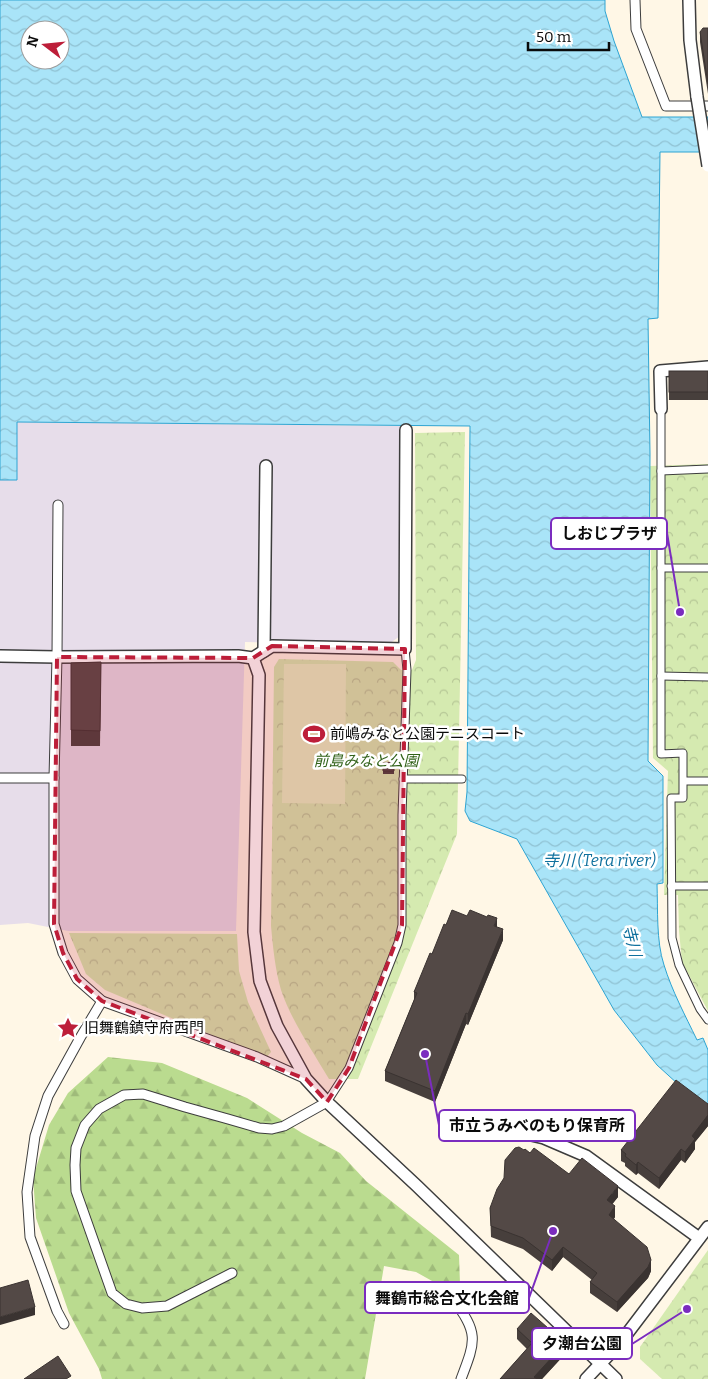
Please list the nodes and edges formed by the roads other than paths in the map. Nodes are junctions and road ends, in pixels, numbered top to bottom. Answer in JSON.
{"nodes":[{"id":1,"x":634,"y":0,"type":"edge"},
{"id":2,"x":689,"y":0,"type":"edge"},
{"id":3,"x":708,"y":106,"type":"edge"},
{"id":4,"x":708,"y":166,"type":"edge"},
{"id":5,"x":708,"y":367,"type":"edge"},
{"id":6,"x":661,"y":409,"type":"joint"},
{"id":7,"x":406,"y":430,"type":"dead end"},
{"id":8,"x":266,"y":466,"type":"dead end"},
{"id":9,"x":708,"y":469,"type":"edge"},
{"id":10,"x":661,"y":470,"type":"junction"},
{"id":11,"x":58,"y":505,"type":"dead end"},
{"id":12,"x":661,"y":568,"type":"junction"},
{"id":13,"x":708,"y":568,"type":"edge"},
{"id":14,"x":404,"y":648,"type":"junction"},
{"id":15,"x":264,"y":650,"type":"junction"},
{"id":16,"x":0,"y":656,"type":"edge"},
{"id":17,"x":57,"y":657,"type":"junction"},
{"id":18,"x":253,"y":658,"type":"junction"},
{"id":19,"x":661,"y":676,"type":"junction"},
{"id":20,"x":708,"y":677,"type":"edge"},
{"id":21,"x":0,"y":778,"type":"edge"},
{"id":22,"x":54,"y":778,"type":"junction"},
{"id":23,"x":403,"y":778,"type":"junction"},
{"id":24,"x":462,"y":779,"type":"dead end"},
{"id":25,"x":684,"y":781,"type":"junction"},
{"id":26,"x":708,"y":781,"type":"edge"},
{"id":27,"x":671,"y":886,"type":"junction"},
{"id":28,"x":708,"y":886,"type":"edge"},
{"id":29,"x":102,"y":1002,"type":"junction"},
{"id":30,"x":708,"y":1020,"type":"edge"},
{"id":31,"x":306,"y":1079,"type":"junction"},
{"id":32,"x":326,"y":1102,"type":"junction"},
{"id":33,"x":510,"y":1130,"type":"dead end"},
{"id":34,"x":708,"y":1227,"type":"edge"},
{"id":35,"x":699,"y":1238,"type":"junction"},
{"id":36,"x":232,"y":1273,"type":"dead end"},
{"id":37,"x":452,"y":1298,"type":"dead end"},
{"id":38,"x":64,"y":1324,"type":"dead end"},
{"id":39,"x":600,"y":1364,"type":"junction"},
{"id":40,"x":461,"y":1379,"type":"edge"},
{"id":41,"x":586,"y":1379,"type":"edge"},
{"id":42,"x":616,"y":1379,"type":"edge"}],
"edges":[{"from":1,"to":3,"type":"street"},
{"from":2,"to":4,"type":"street","bridge":true},
{"from":5,"to":6,"type":"street"},
{"from":6,"to":10,"type":"street"},
{"from":7,"to":14,"type":"street"},
{"from":8,"to":15,"type":"street"},
{"from":9,"to":10,"type":"street"},
{"from":10,"to":12,"type":"street"},
{"from":11,"to":17,"type":"street"},
{"from":12,"to":13,"type":"street"},
{"from":12,"to":19,"type":"street"},
{"from":14,"to":15,"type":"street"},
{"from":14,"to":23,"type":"street"},
{"from":15,"to":18,"type":"street"},
{"from":16,"to":17,"type":"street"},
{"from":17,"to":18,"type":"street"},
{"from":17,"to":22,"type":"street"},
{"from":18,"to":31,"type":"street"},
{"from":19,"to":20,"type":"street"},
{"from":19,"to":25,"type":"street"},
{"from":21,"to":22,"type":"street"},
{"from":22,"to":29,"type":"street"},
{"from":23,"to":24,"type":"street"},
{"from":23,"to":32,"type":"street"},
{"from":25,"to":26,"type":"street"},
{"from":25,"to":27,"type":"street"},
{"from":27,"to":28,"type":"street"},
{"from":27,"to":30,"type":"street"},
{"from":29,"to":31,"type":"street"},
{"from":29,"to":38,"type":"street"},
{"from":31,"to":32,"type":"street"},
{"from":32,"to":36,"type":"street"},
{"from":32,"to":39,"type":"street"},
{"from":33,"to":35,"type":"street"},
{"from":34,"to":35,"type":"street"},
{"from":35,"to":39,"type":"street"},
{"from":37,"to":40,"type":"street"},
{"from":39,"to":41,"type":"street"},
{"from":39,"to":42,"type":"street"}]}
